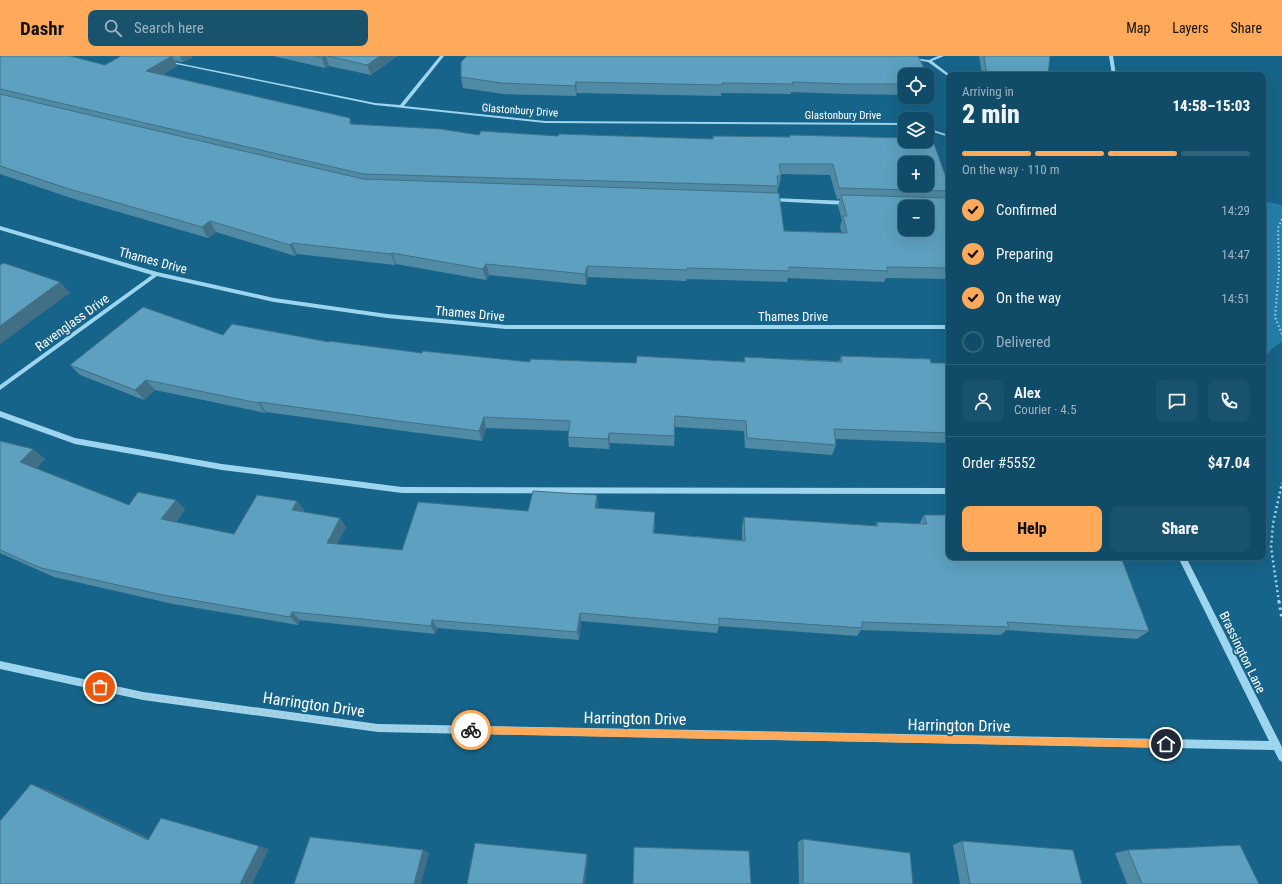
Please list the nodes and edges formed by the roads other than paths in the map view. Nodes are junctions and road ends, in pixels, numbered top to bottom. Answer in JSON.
{"nodes":[{"id":1,"x":442,"y":56,"type":"edge"},
{"id":2,"x":942,"y":56,"type":"edge"},
{"id":3,"x":1111,"y":56,"type":"edge"},
{"id":4,"x":908,"y":58,"type":"edge"},
{"id":5,"x":161,"y":61,"type":"edge"},
{"id":6,"x":929,"y":61,"type":"junction"},
{"id":7,"x":1114,"y":72,"type":"edge"},
{"id":8,"x":946,"y":74,"type":"edge"},
{"id":9,"x":401,"y":107,"type":"junction"},
{"id":10,"x":898,"y":124,"type":"edge"},
{"id":11,"x":934,"y":131,"type":"edge"},
{"id":12,"x":946,"y":135,"type":"edge"},
{"id":13,"x":766,"y":200,"type":"edge"},
{"id":14,"x":853,"y":203,"type":"edge"},
{"id":15,"x":0,"y":228,"type":"edge"},
{"id":16,"x":156,"y":274,"type":"junction"},
{"id":17,"x":946,"y":327,"type":"edge"},
{"id":18,"x":0,"y":388,"type":"edge"},
{"id":19,"x":0,"y":414,"type":"edge"},
{"id":20,"x":946,"y":491,"type":"edge"},
{"id":21,"x":1183,"y":560,"type":"edge"},
{"id":22,"x":0,"y":666,"type":"edge"},
{"id":23,"x":1276,"y":746,"type":"junction"},
{"id":24,"x":1282,"y":757,"type":"edge"}],
"edges":[{"from":1,"to":9,"type":"street"},
{"from":2,"to":6,"type":"street"},
{"from":3,"to":7,"type":"street"},
{"from":4,"to":6,"type":"street"},
{"from":5,"to":9,"type":"street","name":"Glastonbury Drive"},
{"from":6,"to":8,"type":"street"},
{"from":9,"to":10,"type":"street","name":"Glastonbury Drive"},
{"from":11,"to":12,"type":"street"},
{"from":13,"to":14,"type":"street"},
{"from":15,"to":16,"type":"street","name":"Thames Drive"},
{"from":16,"to":17,"type":"street","name":"Thames Drive"},
{"from":16,"to":18,"type":"street","name":"Ravenglass Drive"},
{"from":19,"to":20,"type":"street"},
{"from":21,"to":23,"type":"street","name":"Brassington Lane"},
{"from":22,"to":23,"type":"street","name":"Harrington Drive"},
{"from":23,"to":24,"type":"street","name":"Brassington Lane"}]}
